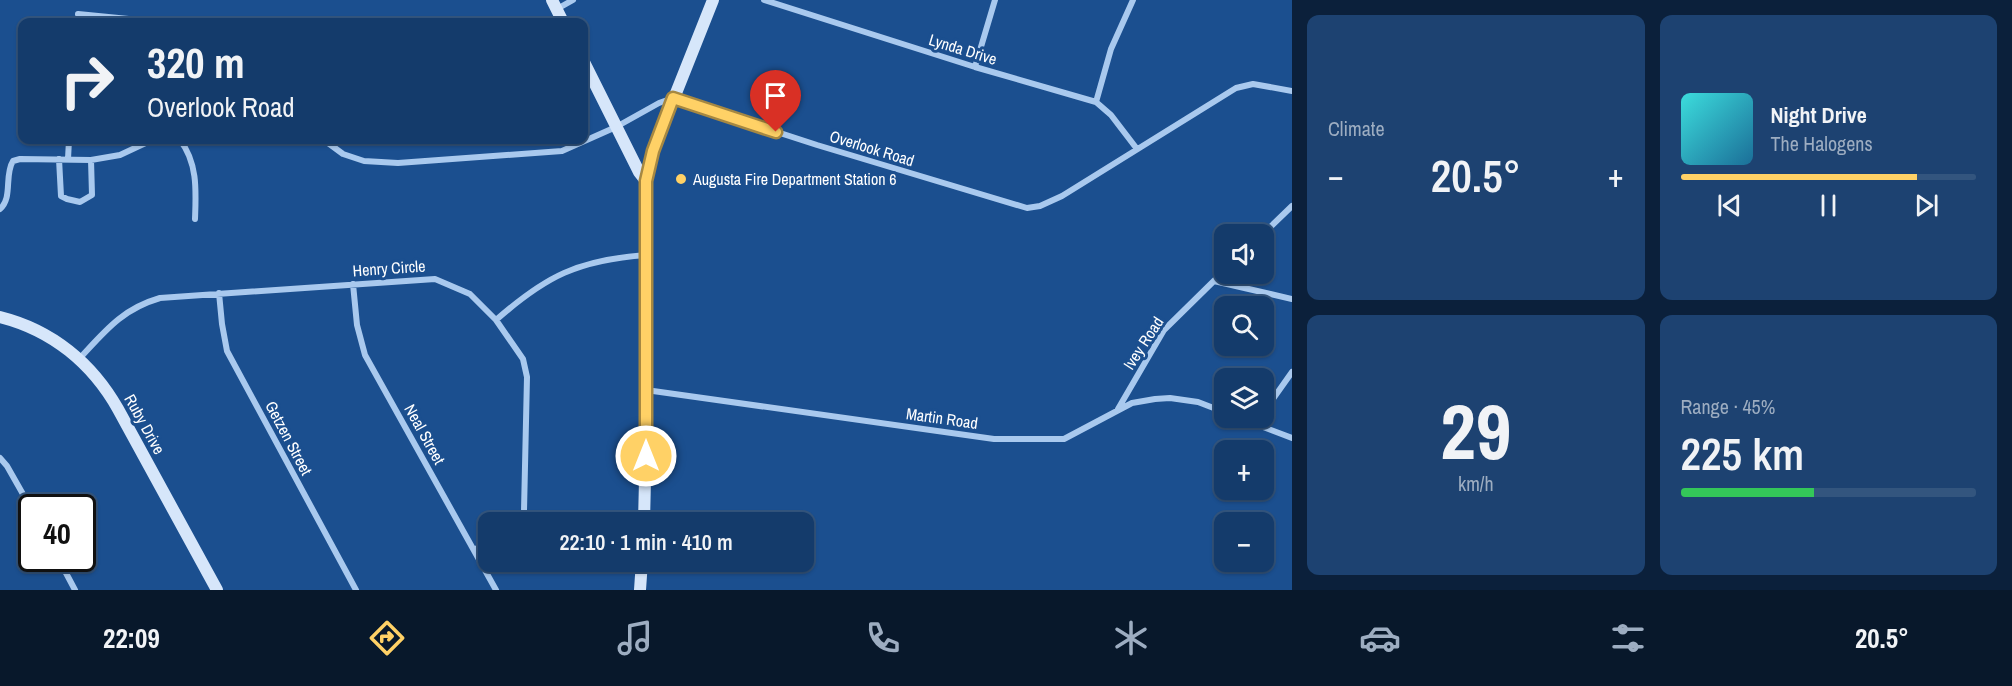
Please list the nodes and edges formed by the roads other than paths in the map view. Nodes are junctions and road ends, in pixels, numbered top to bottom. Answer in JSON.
{"nodes":[{"id":1,"x":573,"y":0,"type":"edge"},
{"id":2,"x":714,"y":0,"type":"edge"},
{"id":3,"x":764,"y":0,"type":"edge"},
{"id":4,"x":994,"y":0,"type":"edge"},
{"id":5,"x":1133,"y":0,"type":"edge"},
{"id":6,"x":554,"y":5,"type":"edge"},
{"id":7,"x":78,"y":14,"type":"dead end"},
{"id":8,"x":118,"y":18,"type":"edge"},
{"id":9,"x":562,"y":18,"type":"edge"},
{"id":10,"x":975,"y":67,"type":"junction"},
{"id":11,"x":588,"y":70,"type":"edge"},
{"id":12,"x":1292,"y":91,"type":"edge"},
{"id":13,"x":673,"y":98,"type":"junction"},
{"id":14,"x":1096,"y":102,"type":"junction"},
{"id":15,"x":616,"y":127,"type":"junction"},
{"id":16,"x":588,"y":139,"type":"edge"},
{"id":17,"x":69,"y":144,"type":"edge"},
{"id":18,"x":143,"y":144,"type":"edge"},
{"id":19,"x":182,"y":144,"type":"edge"},
{"id":20,"x":329,"y":144,"type":"edge"},
{"id":21,"x":578,"y":144,"type":"edge"},
{"id":22,"x":1137,"y":149,"type":"junction"},
{"id":23,"x":59,"y":159,"type":"junction"},
{"id":24,"x":68,"y":159,"type":"junction"},
{"id":25,"x":91,"y":160,"type":"junction"},
{"id":26,"x":646,"y":181,"type":"junction"},
{"id":27,"x":1292,"y":206,"type":"edge"},
{"id":28,"x":0,"y":209,"type":"edge"},
{"id":29,"x":195,"y":219,"type":"dead end"},
{"id":30,"x":1273,"y":224,"type":"edge"},
{"id":31,"x":646,"y":255,"type":"junction"},
{"id":32,"x":1214,"y":281,"type":"edge"},
{"id":33,"x":353,"y":284,"type":"junction"},
{"id":34,"x":1227,"y":284,"type":"edge"},
{"id":35,"x":219,"y":293,"type":"junction"},
{"id":36,"x":1292,"y":299,"type":"edge"},
{"id":37,"x":0,"y":317,"type":"edge"},
{"id":38,"x":496,"y":320,"type":"junction"},
{"id":39,"x":79,"y":359,"type":"junction"},
{"id":40,"x":1292,"y":372,"type":"edge"},
{"id":41,"x":646,"y":390,"type":"junction"},
{"id":42,"x":1274,"y":397,"type":"edge"},
{"id":43,"x":1214,"y":408,"type":"edge"},
{"id":44,"x":1118,"y":409,"type":"junction"},
{"id":45,"x":1266,"y":428,"type":"edge"},
{"id":46,"x":1292,"y":438,"type":"edge"},
{"id":47,"x":0,"y":458,"type":"edge"},
{"id":48,"x":23,"y":494,"type":"edge"},
{"id":49,"x":523,"y":512,"type":"edge"},
{"id":50,"x":644,"y":512,"type":"edge"},
{"id":51,"x":478,"y":548,"type":"edge"},
{"id":52,"x":474,"y":550,"type":"junction"},
{"id":53,"x":65,"y":572,"type":"edge"},
{"id":54,"x":641,"y":572,"type":"edge"},
{"id":55,"x":75,"y":590,"type":"edge"},
{"id":56,"x":217,"y":590,"type":"edge"},
{"id":57,"x":356,"y":590,"type":"edge"},
{"id":58,"x":496,"y":590,"type":"edge"},
{"id":59,"x":640,"y":590,"type":"edge"}],
"edges":[{"from":1,"to":6,"type":"street"},
{"from":2,"to":13,"type":"street"},
{"from":3,"to":10,"type":"street","name":"Lynda Drive"},
{"from":4,"to":10,"type":"street"},
{"from":5,"to":14,"type":"street"},
{"from":6,"to":9,"type":"street"},
{"from":7,"to":8,"type":"street"},
{"from":10,"to":14,"type":"street","name":"Lynda Drive"},
{"from":11,"to":15,"type":"street"},
{"from":12,"to":22,"type":"street","name":"Overlook Road"},
{"from":13,"to":15,"type":"street"},
{"from":13,"to":22,"type":"street","name":"Overlook Road"},
{"from":13,"to":26,"type":"street"},
{"from":14,"to":22,"type":"street","name":"Lynda Drive"},
{"from":15,"to":16,"type":"street"},
{"from":15,"to":26,"type":"street"},
{"from":17,"to":24,"type":"street"},
{"from":18,"to":25,"type":"street"},
{"from":19,"to":29,"type":"street"},
{"from":20,"to":21,"type":"street"},
{"from":23,"to":24,"type":"street"},
{"from":23,"to":25,"type":"street"},
{"from":23,"to":28,"type":"street"},
{"from":24,"to":25,"type":"street"},
{"from":26,"to":31,"type":"street"},
{"from":27,"to":30,"type":"street"},
{"from":31,"to":38,"type":"street"},
{"from":31,"to":41,"type":"street"},
{"from":32,"to":44,"type":"street","name":"Ivey Road"},
{"from":33,"to":35,"type":"street","name":"Henry Circle"},
{"from":33,"to":38,"type":"street","name":"Henry Circle"},
{"from":33,"to":52,"type":"street","name":"Neal Street"},
{"from":34,"to":36,"type":"street"},
{"from":35,"to":39,"type":"street","name":"Henry Circle"},
{"from":35,"to":57,"type":"street","name":"Getzen Street"},
{"from":37,"to":39,"type":"street","name":"Ruby Drive"},
{"from":38,"to":49,"type":"street","name":"Henry Circle"},
{"from":39,"to":56,"type":"street","name":"Ruby Drive"},
{"from":40,"to":42,"type":"street"},
{"from":41,"to":44,"type":"street","name":"Martin Road"},
{"from":41,"to":50,"type":"street"},
{"from":43,"to":44,"type":"street","name":"Martin Road"},
{"from":45,"to":46,"type":"street"},
{"from":47,"to":48,"type":"street"},
{"from":51,"to":52,"type":"street"},
{"from":52,"to":58,"type":"street","name":"Neal Street"},
{"from":53,"to":55,"type":"street"},
{"from":54,"to":59,"type":"street"}]}
